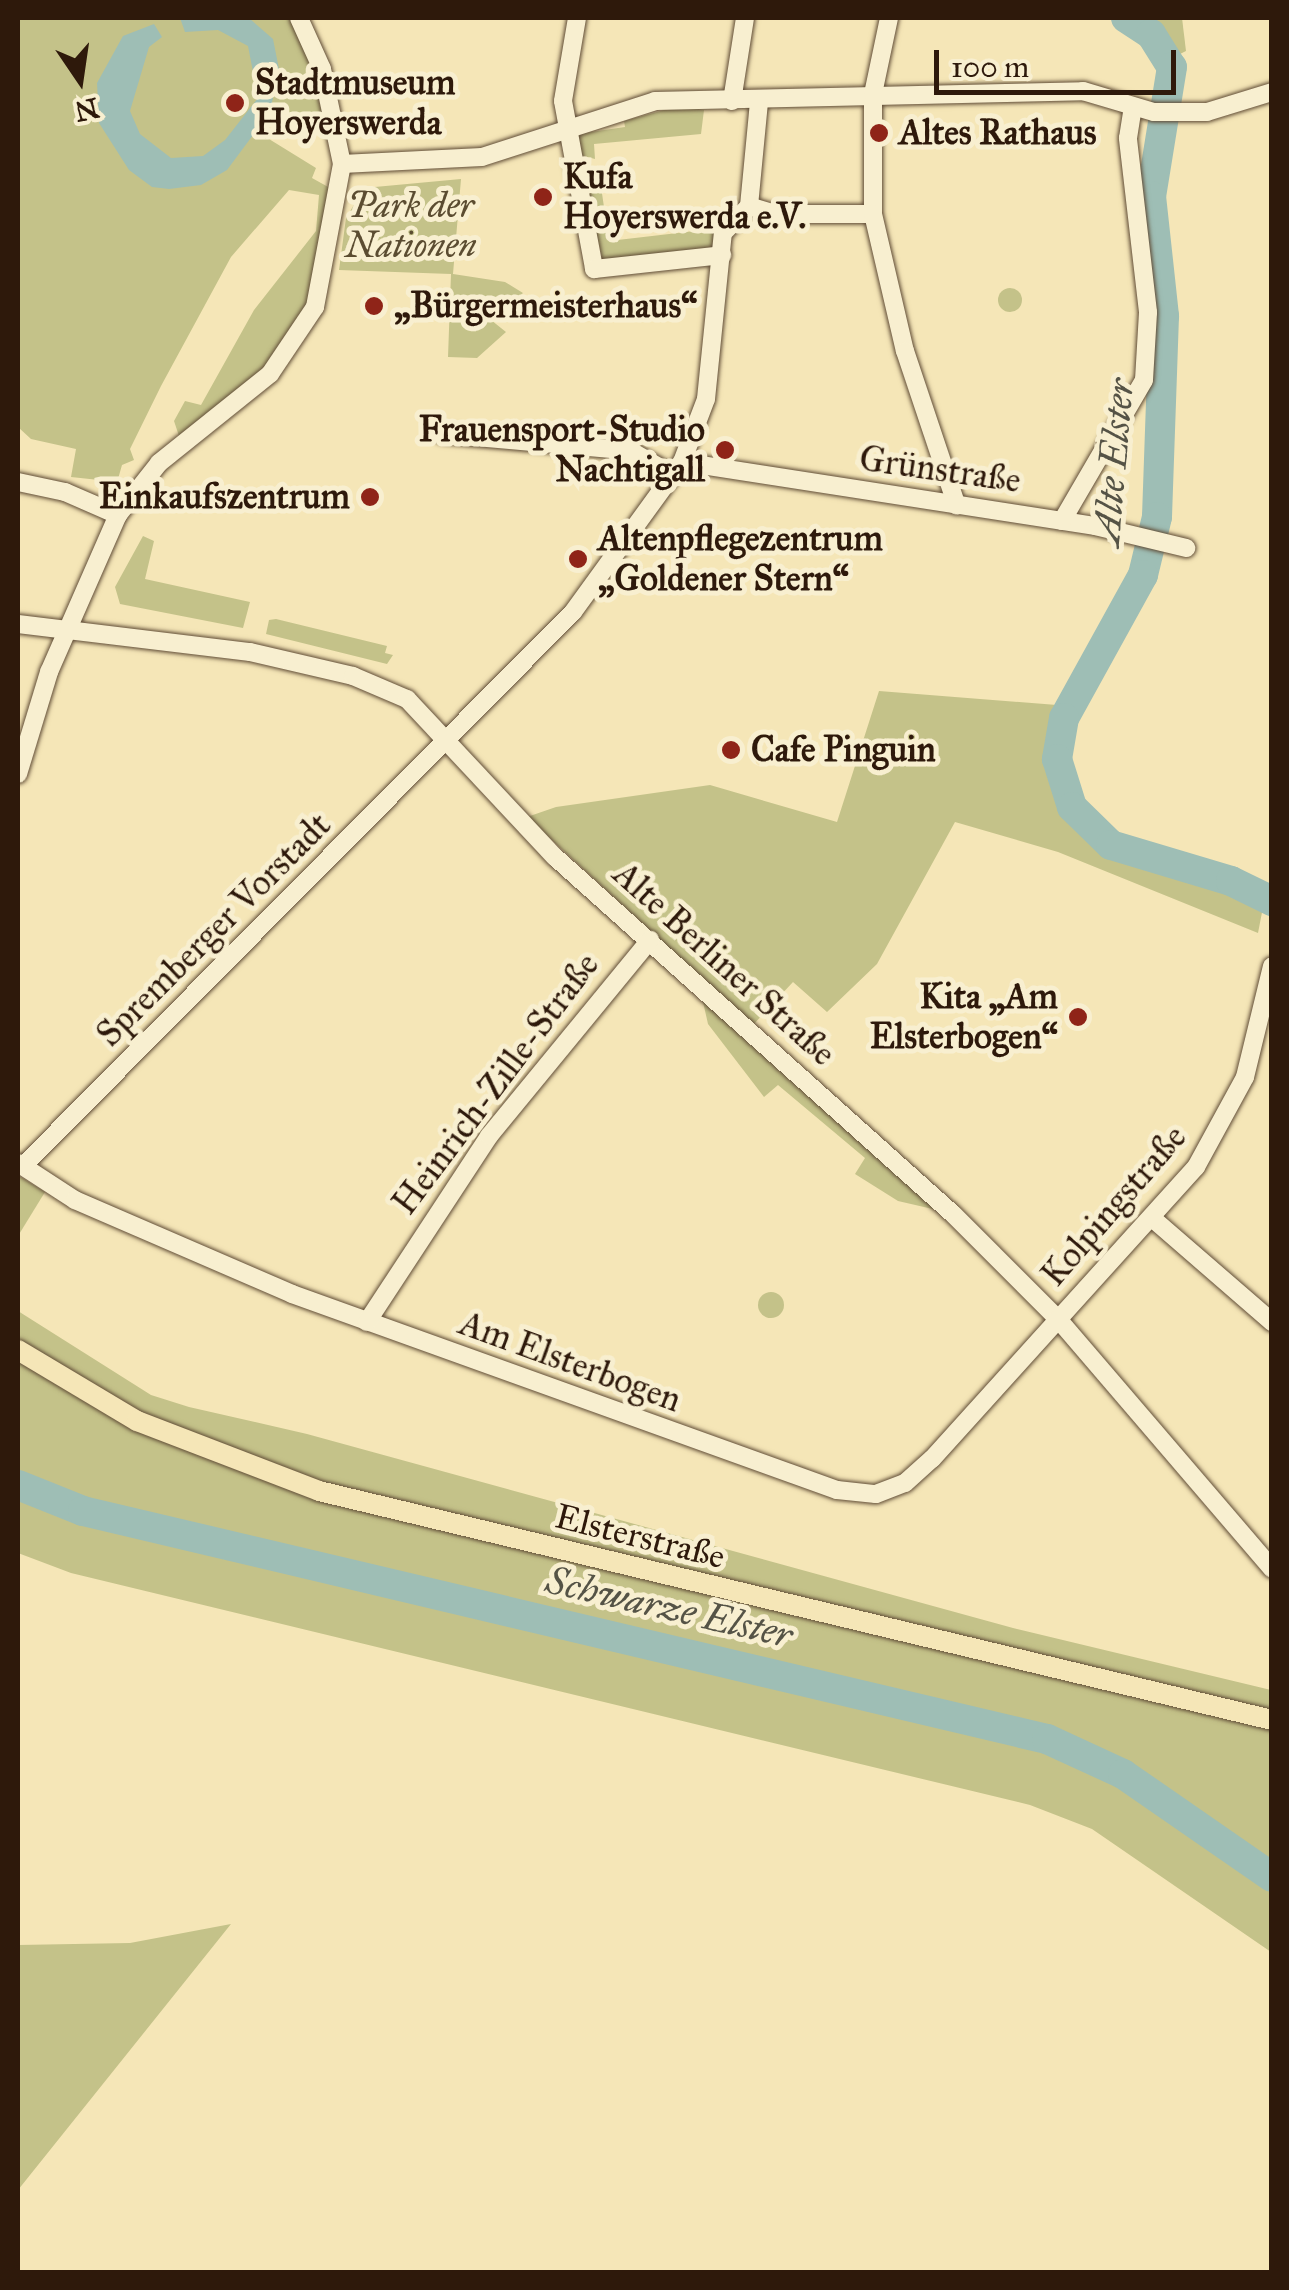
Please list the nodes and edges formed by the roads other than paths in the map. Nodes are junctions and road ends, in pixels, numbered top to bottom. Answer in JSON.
{"nodes":[{"id":1,"x":299,"y":18,"type":"edge"},
{"id":2,"x":576,"y":18,"type":"edge"},
{"id":3,"x":745,"y":18,"type":"edge"},
{"id":4,"x":888,"y":18,"type":"edge"},
{"id":5,"x":1272,"y":92,"type":"edge"},
{"id":6,"x":873,"y":94,"type":"junction"},
{"id":7,"x":732,"y":101,"type":"junction"},
{"id":8,"x":759,"y":103,"type":"junction"},
{"id":9,"x":1133,"y":106,"type":"junction"},
{"id":10,"x":566,"y":127,"type":"junction"},
{"id":11,"x":342,"y":164,"type":"junction"},
{"id":12,"x":750,"y":206,"type":"junction"},
{"id":13,"x":873,"y":214,"type":"junction"},
{"id":14,"x":722,"y":255,"type":"junction"},
{"id":15,"x":442,"y":434,"type":"dead end"},
{"id":16,"x":678,"y":468,"type":"junction"},
{"id":17,"x":18,"y":482,"type":"edge"},
{"id":18,"x":957,"y":506,"type":"junction"},
{"id":19,"x":118,"y":515,"type":"junction"},
{"id":20,"x":1062,"y":521,"type":"junction"},
{"id":21,"x":1186,"y":548,"type":"dead end"},
{"id":22,"x":18,"y":624,"type":"edge"},
{"id":23,"x":66,"y":628,"type":"junction"},
{"id":24,"x":450,"y":740,"type":"junction"},
{"id":25,"x":18,"y":774,"type":"edge"},
{"id":26,"x":650,"y":940,"type":"junction"},
{"id":27,"x":1272,"y":966,"type":"edge"},
{"id":28,"x":20,"y":1164,"type":"edge"},
{"id":29,"x":1152,"y":1218,"type":"junction"},
{"id":30,"x":1058,"y":1318,"type":"junction"},
{"id":31,"x":367,"y":1322,"type":"junction"},
{"id":32,"x":1272,"y":1322,"type":"edge"},
{"id":33,"x":18,"y":1350,"type":"edge"},
{"id":34,"x":1272,"y":1569,"type":"edge"},
{"id":35,"x":1272,"y":1720,"type":"edge"}],
"edges":[{"from":1,"to":11,"type":"street"},
{"from":2,"to":10,"type":"street"},
{"from":3,"to":7,"type":"street"},
{"from":4,"to":6,"type":"street"},
{"from":5,"to":9,"type":"street"},
{"from":6,"to":8,"type":"street"},
{"from":6,"to":9,"type":"street"},
{"from":6,"to":13,"type":"street"},
{"from":7,"to":8,"type":"street"},
{"from":7,"to":10,"type":"street"},
{"from":8,"to":12,"type":"street"},
{"from":9,"to":20,"type":"street"},
{"from":10,"to":11,"type":"street"},
{"from":10,"to":14,"type":"street"},
{"from":11,"to":19,"type":"street"},
{"from":12,"to":13,"type":"street"},
{"from":12,"to":14,"type":"street","name":"Spremberger Vorstadt"},
{"from":13,"to":18,"type":"street"},
{"from":14,"to":16,"type":"street","name":"Spremberger Vorstadt"},
{"from":15,"to":16,"type":"street","name":"Grünstraße"},
{"from":16,"to":18,"type":"street","name":"Grünstraße"},
{"from":16,"to":24,"type":"street","name":"Spremberger Vorstadt"},
{"from":17,"to":19,"type":"street"},
{"from":18,"to":20,"type":"street","name":"Grünstraße"},
{"from":19,"to":23,"type":"street"},
{"from":20,"to":21,"type":"street","name":"Grünstraße"},
{"from":22,"to":23,"type":"street","name":"Alte Berliner Straße"},
{"from":23,"to":24,"type":"street","name":"Alte Berliner Straße"},
{"from":23,"to":25,"type":"street"},
{"from":24,"to":26,"type":"street","name":"Alte Berliner Straße"},
{"from":24,"to":28,"type":"street","name":"Spremberger Vorstadt"},
{"from":26,"to":30,"type":"street","name":"Alte Berliner Straße"},
{"from":26,"to":31,"type":"street","name":"Heinrich-Zille-Straße"},
{"from":27,"to":29,"type":"street","name":"Kolpingstraße"},
{"from":28,"to":31,"type":"street","name":"Am Elsterbogen"},
{"from":29,"to":30,"type":"street","name":"Kolpingstraße"},
{"from":29,"to":32,"type":"street"},
{"from":30,"to":31,"type":"street","name":"Am Elsterbogen"},
{"from":30,"to":34,"type":"street","name":"Alte Berliner Straße"},
{"from":33,"to":35,"type":"main road","name":"Elsterstraße"}]}
